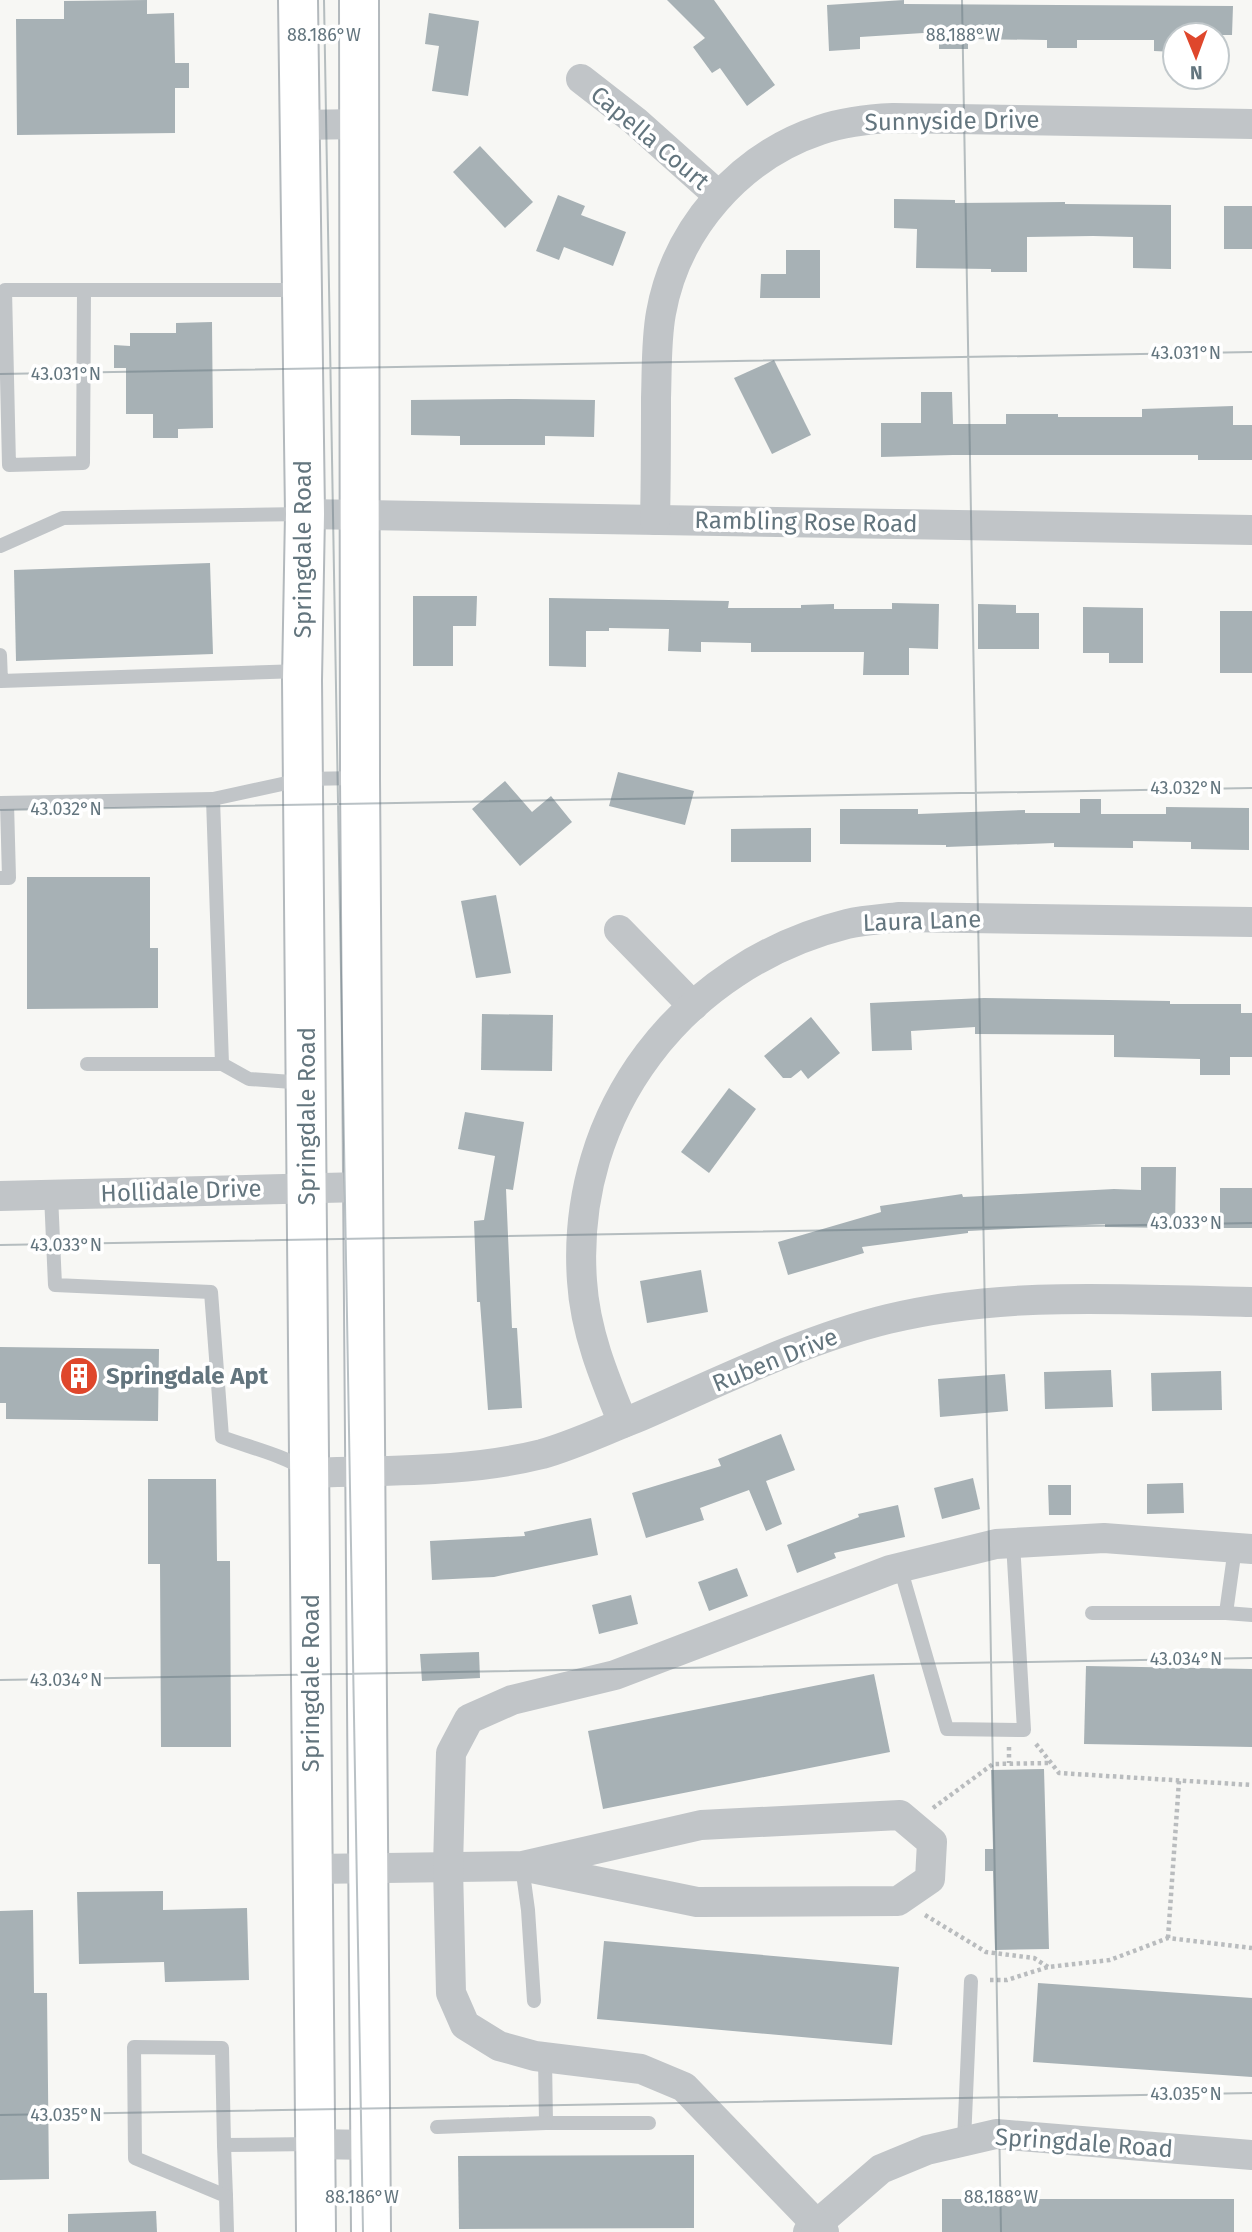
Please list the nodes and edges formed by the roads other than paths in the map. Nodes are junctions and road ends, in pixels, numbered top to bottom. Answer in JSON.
{"nodes":[{"id":1,"x":298,"y":0,"type":"edge"},
{"id":2,"x":359,"y":0,"type":"edge"},
{"id":3,"x":581,"y":79,"type":"dead end"},
{"id":4,"x":359,"y":124,"type":"junction"},
{"id":5,"x":1252,"y":124,"type":"edge"},
{"id":6,"x":299,"y":125,"type":"junction"},
{"id":7,"x":719,"y":196,"type":"junction"},
{"id":8,"x":84,"y":290,"type":"junction"},
{"id":9,"x":302,"y":290,"type":"junction"},
{"id":10,"x":305,"y":514,"type":"junction"},
{"id":11,"x":360,"y":514,"type":"junction"},
{"id":12,"x":655,"y":520,"type":"junction"},
{"id":13,"x":1252,"y":530,"type":"edge"},
{"id":14,"x":0,"y":546,"type":"edge"},
{"id":15,"x":0,"y":655,"type":"edge"},
{"id":16,"x":302,"y":671,"type":"junction"},
{"id":17,"x":1,"y":681,"type":"edge"},
{"id":18,"x":360,"y":778,"type":"junction"},
{"id":19,"x":304,"y":779,"type":"junction"},
{"id":20,"x":213,"y":799,"type":"junction"},
{"id":21,"x":3,"y":803,"type":"edge"},
{"id":22,"x":0,"y":878,"type":"edge"},
{"id":23,"x":1252,"y":922,"type":"edge"},
{"id":24,"x":619,"y":930,"type":"dead end"},
{"id":25,"x":693,"y":1006,"type":"junction"},
{"id":26,"x":87,"y":1064,"type":"dead end"},
{"id":27,"x":222,"y":1064,"type":"junction"},
{"id":28,"x":307,"y":1084,"type":"junction"},
{"id":29,"x":362,"y":1187,"type":"junction"},
{"id":30,"x":308,"y":1188,"type":"junction"},
{"id":31,"x":51,"y":1195,"type":"junction"},
{"id":32,"x":0,"y":1196,"type":"edge"},
{"id":33,"x":1252,"y":1302,"type":"edge"},
{"id":34,"x":623,"y":1423,"type":"junction"},
{"id":35,"x":365,"y":1471,"type":"junction"},
{"id":36,"x":310,"y":1473,"type":"junction"},
{"id":37,"x":1013,"y":1543,"type":"junction"},
{"id":38,"x":1244,"y":1549,"type":"edge"},
{"id":39,"x":900,"y":1567,"type":"junction"},
{"id":40,"x":1092,"y":1613,"type":"dead end"},
{"id":41,"x":1226,"y":1613,"type":"junction"},
{"id":42,"x":1252,"y":1615,"type":"edge"},
{"id":43,"x":522,"y":1866,"type":"junction"},
{"id":44,"x":448,"y":1867,"type":"junction"},
{"id":45,"x":368,"y":1868,"type":"junction"},
{"id":46,"x":313,"y":1869,"type":"junction"},
{"id":47,"x":971,"y":1981,"type":"road end"},
{"id":48,"x":534,"y":2001,"type":"dead end"},
{"id":49,"x":545,"y":2057,"type":"junction"},
{"id":50,"x":546,"y":2123,"type":"junction"},
{"id":51,"x":649,"y":2123,"type":"dead end"},
{"id":52,"x":437,"y":2127,"type":"dead end"},
{"id":53,"x":964,"y":2141,"type":"junction"},
{"id":54,"x":314,"y":2144,"type":"junction"},
{"id":55,"x":224,"y":2145,"type":"junction"},
{"id":56,"x":370,"y":2145,"type":"junction"},
{"id":57,"x":1252,"y":2155,"type":"edge"},
{"id":58,"x":226,"y":2196,"type":"junction"},
{"id":59,"x":816,"y":2230,"type":"edge"},
{"id":60,"x":226,"y":2232,"type":"edge"},
{"id":61,"x":316,"y":2232,"type":"edge"},
{"id":62,"x":371,"y":2232,"type":"edge"}],
"edges":[{"from":1,"to":6,"type":"street","name":"Springdale Road"},
{"from":2,"to":4,"type":"street"},
{"from":3,"to":7,"type":"street","name":"Capella Court"},
{"from":4,"to":6,"type":"street"},
{"from":4,"to":11,"type":"street"},
{"from":5,"to":7,"type":"street","name":"Sunnyside Drive"},
{"from":6,"to":9,"type":"street","name":"Springdale Road"},
{"from":7,"to":12,"type":"street","name":"Sunnyside Drive"},
{"from":8,"to":8,"type":"lane"},
{"from":8,"to":9,"type":"lane"},
{"from":9,"to":10,"type":"street","name":"Springdale Road"},
{"from":10,"to":11,"type":"street","name":"Rambling Rose Road"},
{"from":10,"to":14,"type":"lane"},
{"from":10,"to":16,"type":"street","name":"Springdale Road"},
{"from":11,"to":12,"type":"street","name":"Rambling Rose Road"},
{"from":11,"to":18,"type":"street"},
{"from":12,"to":13,"type":"street","name":"Rambling Rose Road"},
{"from":15,"to":17,"type":"lane"},
{"from":16,"to":17,"type":"lane"},
{"from":16,"to":19,"type":"street","name":"Springdale Road"},
{"from":18,"to":19,"type":"lane"},
{"from":18,"to":29,"type":"street"},
{"from":19,"to":20,"type":"lane"},
{"from":19,"to":28,"type":"street","name":"Springdale Road"},
{"from":20,"to":21,"type":"lane"},
{"from":20,"to":27,"type":"lane"},
{"from":21,"to":22,"type":"lane"},
{"from":23,"to":25,"type":"street","name":"Laura Lane"},
{"from":24,"to":25,"type":"street"},
{"from":25,"to":34,"type":"street","name":"Laura Lane"},
{"from":26,"to":27,"type":"lane"},
{"from":27,"to":28,"type":"lane"},
{"from":28,"to":30,"type":"street","name":"Springdale Road"},
{"from":29,"to":30,"type":"street","name":"Hollidale Drive"},
{"from":29,"to":35,"type":"street"},
{"from":30,"to":31,"type":"street","name":"Hollidale Drive"},
{"from":30,"to":36,"type":"street","name":"Springdale Road"},
{"from":31,"to":32,"type":"street","name":"Hollidale Drive"},
{"from":31,"to":36,"type":"lane"},
{"from":33,"to":34,"type":"street","name":"Ruben Drive"},
{"from":34,"to":35,"type":"street","name":"Ruben Drive"},
{"from":35,"to":36,"type":"street","name":"Ruben Drive"},
{"from":35,"to":45,"type":"street"},
{"from":36,"to":46,"type":"street","name":"Springdale Road"},
{"from":37,"to":38,"type":"street","name":"Springdale Road"},
{"from":37,"to":39,"type":"street","name":"Springdale Road"},
{"from":37,"to":39,"type":"lane"},
{"from":38,"to":41,"type":"lane"},
{"from":39,"to":44,"type":"street","name":"Springdale Road"},
{"from":40,"to":41,"type":"lane"},
{"from":41,"to":42,"type":"lane"},
{"from":43,"to":43,"type":"street"},
{"from":43,"to":44,"type":"street"},
{"from":43,"to":48,"type":"lane"},
{"from":44,"to":45,"type":"street"},
{"from":44,"to":49,"type":"street","name":"Springdale Road"},
{"from":45,"to":46,"type":"street"},
{"from":45,"to":56,"type":"street"},
{"from":46,"to":54,"type":"street","name":"Springdale Road"},
{"from":47,"to":53,"type":"lane"},
{"from":49,"to":50,"type":"lane"},
{"from":49,"to":59,"type":"street","name":"Springdale Road"},
{"from":50,"to":51,"type":"lane"},
{"from":50,"to":52,"type":"lane"},
{"from":53,"to":57,"type":"street","name":"Springdale Road"},
{"from":53,"to":59,"type":"street","name":"Springdale Road"},
{"from":54,"to":55,"type":"lane"},
{"from":54,"to":56,"type":"street"},
{"from":54,"to":61,"type":"street","name":"Springdale Road"},
{"from":55,"to":58,"type":"lane"},
{"from":55,"to":58,"type":"lane"},
{"from":56,"to":62,"type":"street"},
{"from":58,"to":60,"type":"lane"}]}
